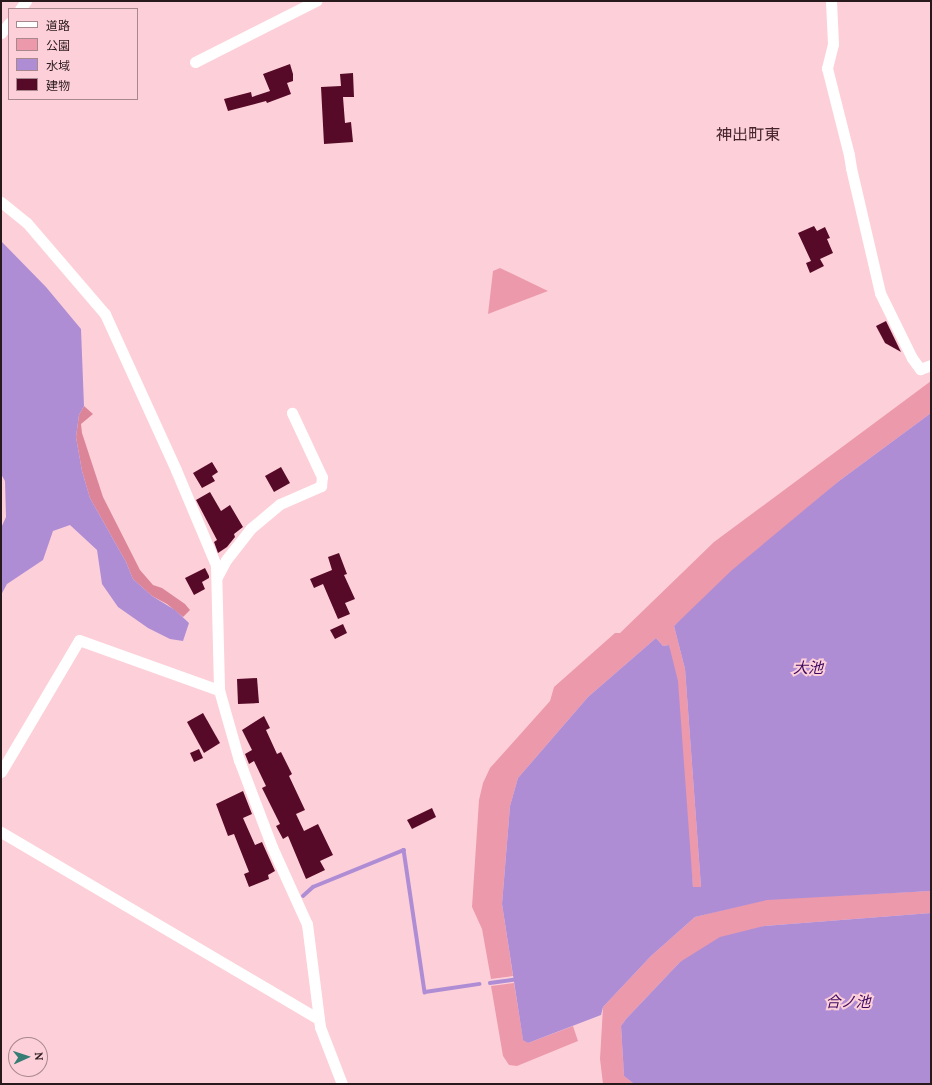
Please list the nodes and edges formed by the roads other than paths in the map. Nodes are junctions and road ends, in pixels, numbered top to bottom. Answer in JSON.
{"nodes":[{"id":1,"x":316,"y":1,"type":"edge"},
{"id":2,"x":831,"y":1,"type":"edge"},
{"id":3,"x":8,"y":24,"type":"edge"},
{"id":4,"x":1,"y":33,"type":"edge"},
{"id":5,"x":195,"y":62,"type":"dead end"},
{"id":6,"x":1,"y":202,"type":"edge"},
{"id":7,"x":931,"y":365,"type":"edge"},
{"id":8,"x":292,"y":413,"type":"dead end"},
{"id":9,"x":217,"y":577,"type":"junction"},
{"id":10,"x":219,"y":690,"type":"junction"},
{"id":11,"x":1,"y":772,"type":"edge"},
{"id":12,"x":1,"y":832,"type":"edge"},
{"id":13,"x":319,"y":1019,"type":"junction"},
{"id":14,"x":342,"y":1084,"type":"edge"}],
"edges":[{"from":1,"to":5,"type":"street"},
{"from":2,"to":7,"type":"street"},
{"from":3,"to":4,"type":"street"},
{"from":6,"to":9,"type":"street"},
{"from":8,"to":9,"type":"street"},
{"from":9,"to":10,"type":"street"},
{"from":10,"to":11,"type":"street"},
{"from":10,"to":13,"type":"street"},
{"from":12,"to":13,"type":"street"},
{"from":13,"to":14,"type":"street"}]}
